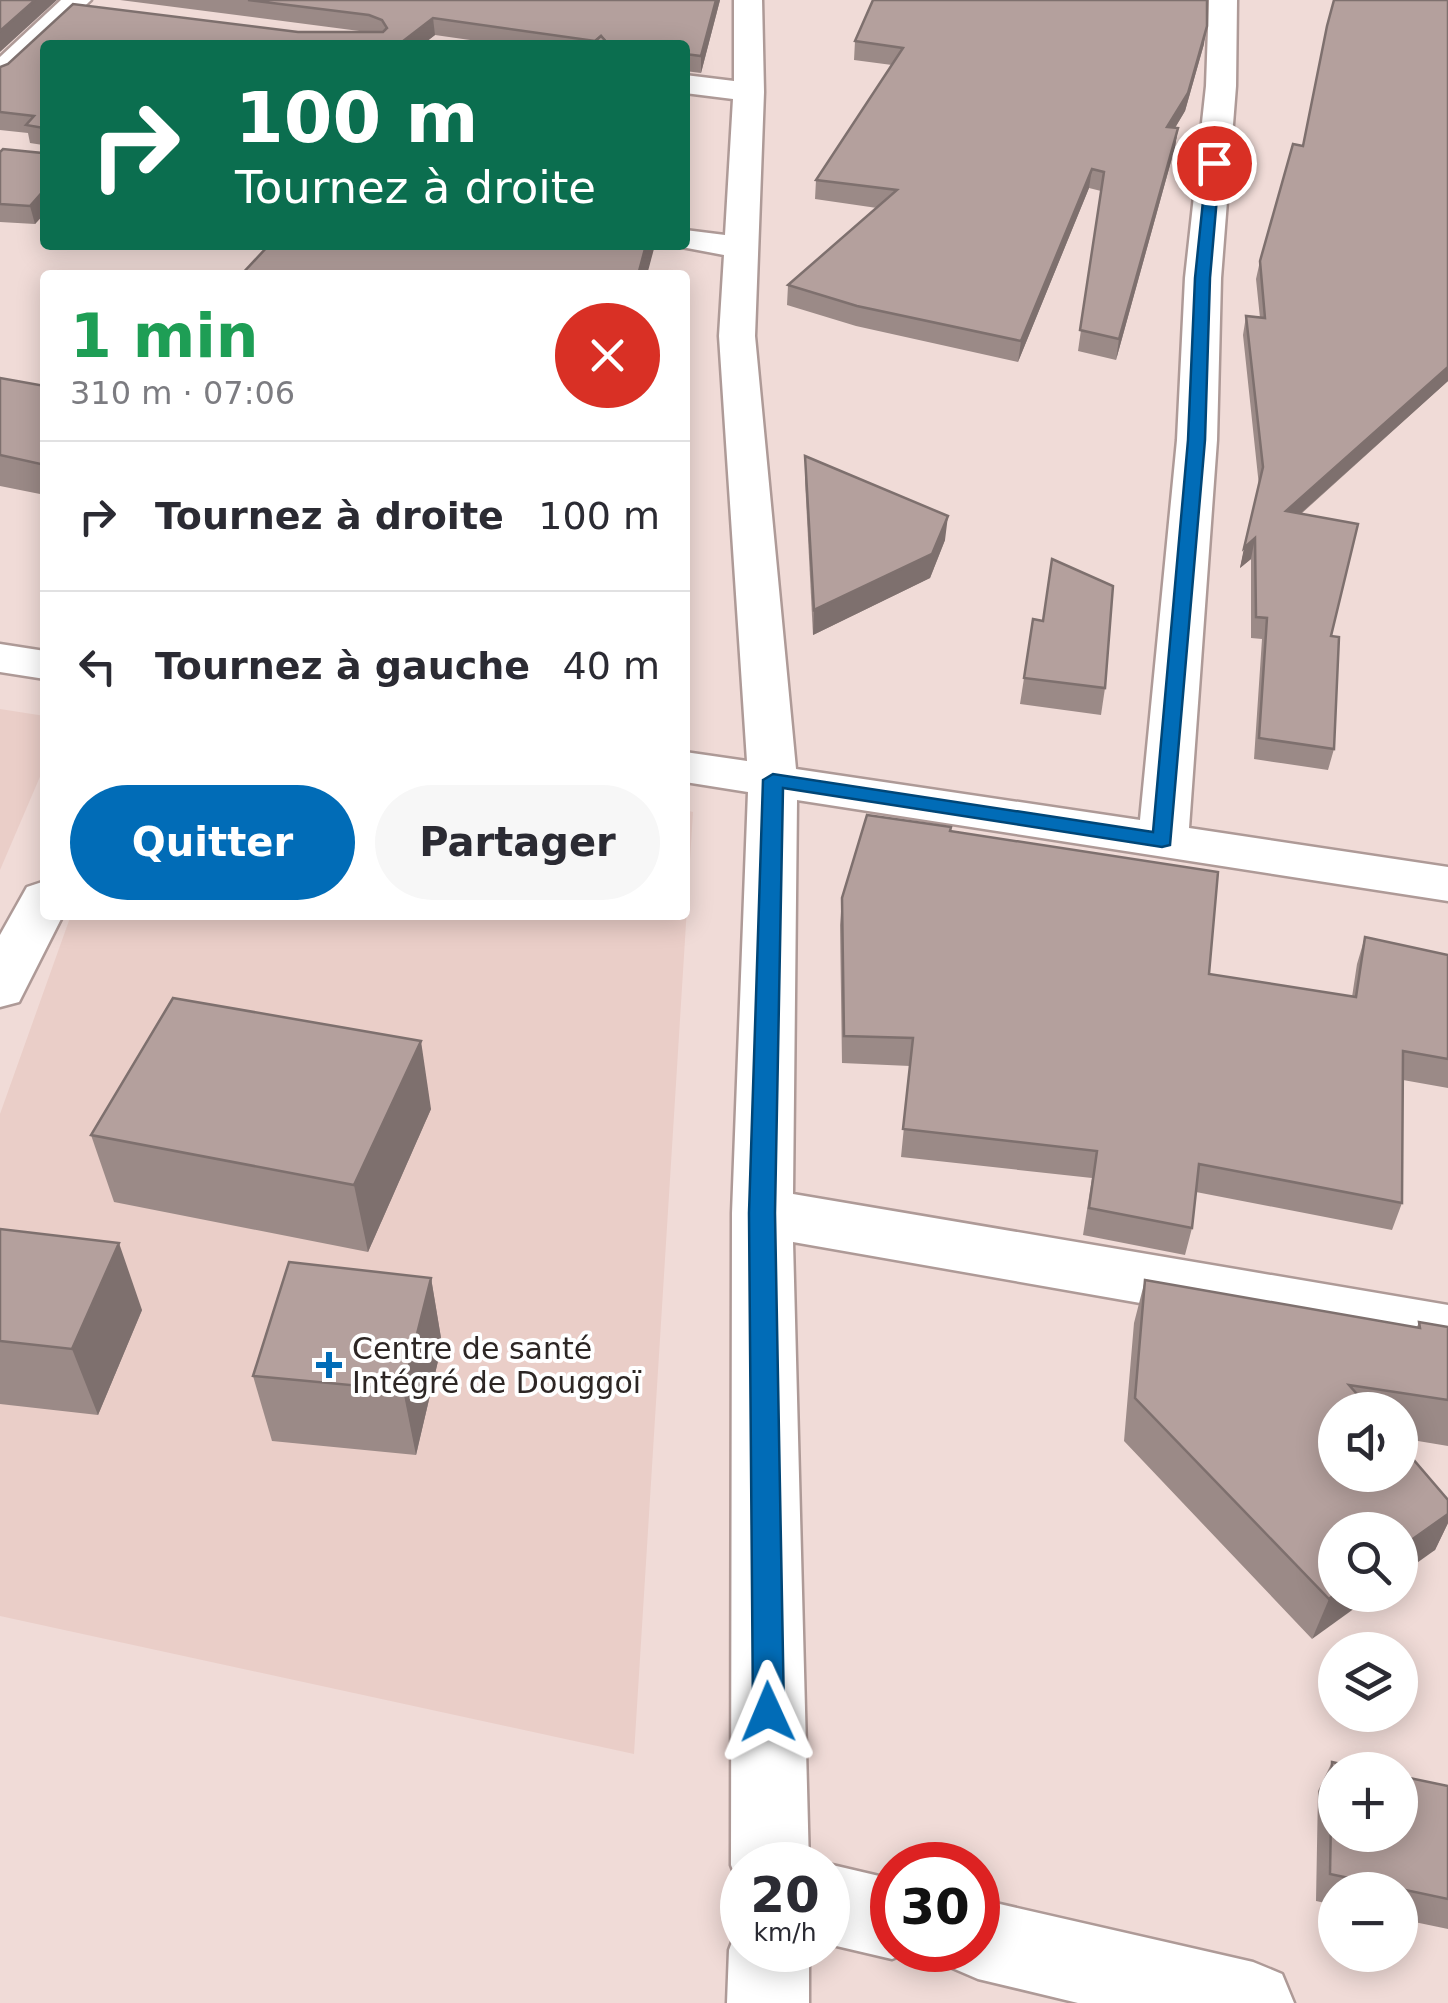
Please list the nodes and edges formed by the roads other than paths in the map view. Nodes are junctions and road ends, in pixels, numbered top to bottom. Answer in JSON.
{"nodes":[{"id":1,"x":748,"y":0,"type":"edge"},
{"id":2,"x":1223,"y":0,"type":"edge"},
{"id":3,"x":74,"y":4,"type":"edge"},
{"id":4,"x":107,"y":12,"type":"edge"},
{"id":5,"x":0,"y":73,"type":"edge"},
{"id":6,"x":690,"y":85,"type":"edge"},
{"id":7,"x":748,"y":92,"type":"junction"},
{"id":8,"x":690,"y":241,"type":"edge"},
{"id":9,"x":740,"y":246,"type":"junction"},
{"id":10,"x":0,"y":658,"type":"edge"},
{"id":11,"x":40,"y":664,"type":"edge"},
{"id":12,"x":690,"y":767,"type":"edge"},
{"id":13,"x":773,"y":780,"type":"junction"},
{"id":14,"x":1162,"y":840,"type":"junction"},
{"id":15,"x":1448,"y":884,"type":"edge"},
{"id":16,"x":40,"y":910,"type":"edge"},
{"id":17,"x":0,"y":988,"type":"edge"},
{"id":18,"x":762,"y":1213,"type":"junction"},
{"id":19,"x":1448,"y":1331,"type":"edge"},
{"id":20,"x":770,"y":1842,"type":"edge"},
{"id":21,"x":1000,"y":1944,"type":"edge"},
{"id":22,"x":769,"y":1972,"type":"edge"},
{"id":23,"x":768,"y":2003,"type":"edge"},
{"id":24,"x":1253,"y":2003,"type":"edge"}],
"edges":[{"from":1,"to":7,"type":"street"},
{"from":2,"to":14,"type":"street"},
{"from":3,"to":4,"type":"street"},
{"from":3,"to":5,"type":"street"},
{"from":6,"to":7,"type":"street"},
{"from":7,"to":9,"type":"street"},
{"from":8,"to":9,"type":"street"},
{"from":9,"to":13,"type":"street"},
{"from":10,"to":11,"type":"street"},
{"from":12,"to":13,"type":"street"},
{"from":13,"to":14,"type":"street"},
{"from":13,"to":18,"type":"street"},
{"from":14,"to":15,"type":"street"},
{"from":16,"to":17,"type":"street"},
{"from":18,"to":19,"type":"street"},
{"from":18,"to":20,"type":"street"},
{"from":21,"to":24,"type":"street"},
{"from":22,"to":23,"type":"street"}]}
